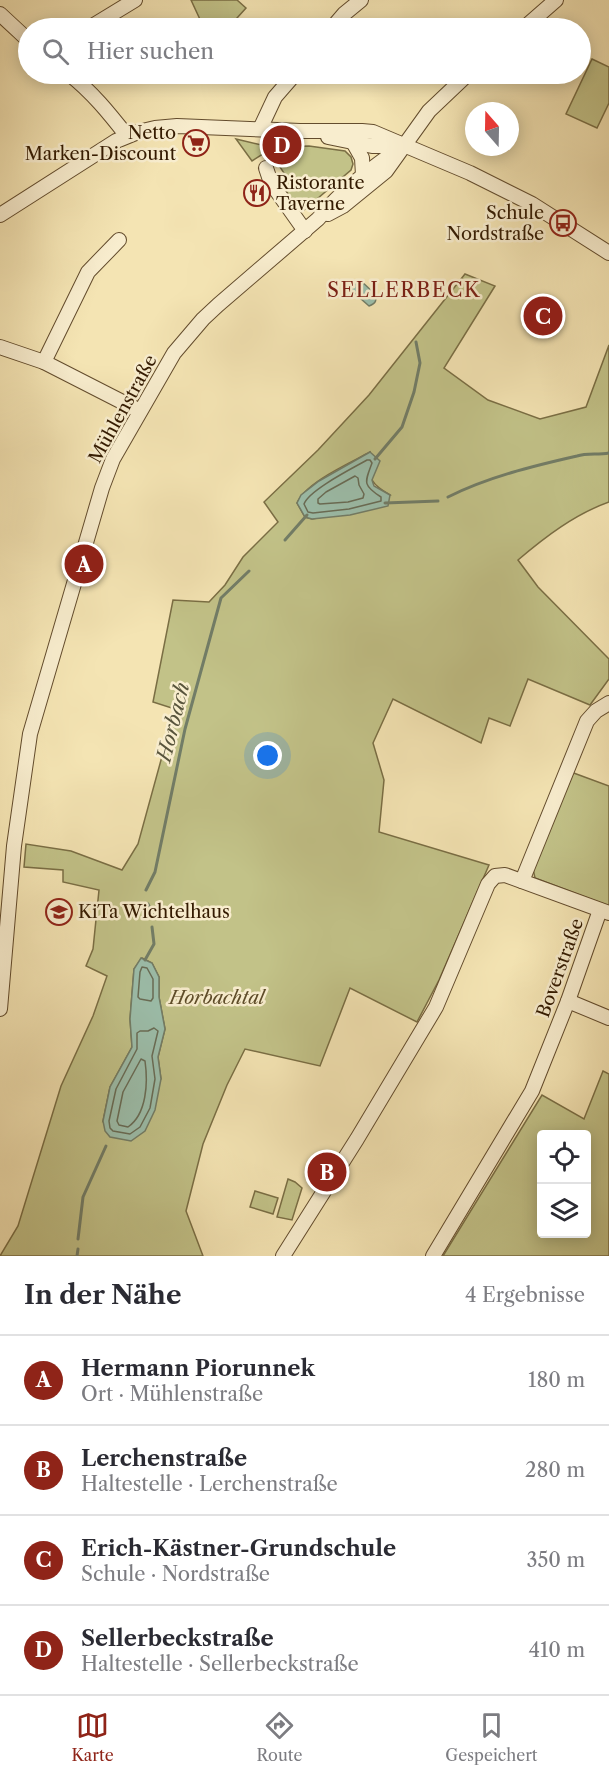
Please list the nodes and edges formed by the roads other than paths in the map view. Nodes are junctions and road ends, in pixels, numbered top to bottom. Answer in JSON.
{"nodes":[{"id":1,"x":135,"y":0,"type":"edge"},
{"id":2,"x":361,"y":0,"type":"edge"},
{"id":3,"x":556,"y":0,"type":"edge"},
{"id":4,"x":0,"y":14,"type":"edge"},
{"id":5,"x":105,"y":18,"type":"edge"},
{"id":6,"x":341,"y":18,"type":"edge"},
{"id":7,"x":535,"y":18,"type":"edge"},
{"id":8,"x":18,"y":31,"type":"edge"},
{"id":9,"x":81,"y":84,"type":"edge"},
{"id":10,"x":286,"y":84,"type":"edge"},
{"id":11,"x":457,"y":84,"type":"edge"},
{"id":12,"x":261,"y":129,"type":"junction"},
{"id":13,"x":300,"y":131,"type":"junction"},
{"id":14,"x":127,"y":136,"type":"junction"},
{"id":15,"x":353,"y":142,"type":"junction"},
{"id":16,"x":403,"y":146,"type":"junction"},
{"id":17,"x":266,"y":168,"type":"dead end"},
{"id":18,"x":363,"y":175,"type":"junction"},
{"id":19,"x":0,"y":215,"type":"edge"},
{"id":20,"x":318,"y":219,"type":"junction"},
{"id":21,"x":304,"y":231,"type":"junction"},
{"id":22,"x":119,"y":240,"type":"dead end"},
{"id":23,"x":609,"y":253,"type":"edge"},
{"id":24,"x":0,"y":347,"type":"edge"},
{"id":25,"x":44,"y":362,"type":"junction"},
{"id":26,"x":140,"y":411,"type":"junction"},
{"id":27,"x":609,"y":704,"type":"edge"},
{"id":28,"x":522,"y":881,"type":"junction"},
{"id":29,"x":604,"y":911,"type":"edge"},
{"id":30,"x":4,"y":924,"type":"edge"},
{"id":31,"x":568,"y":1000,"type":"junction"},
{"id":32,"x":0,"y":1009,"type":"edge"},
{"id":33,"x":609,"y":1018,"type":"edge"},
{"id":34,"x":283,"y":1256,"type":"edge"},
{"id":35,"x":434,"y":1256,"type":"edge"}],
"edges":[{"from":1,"to":5,"type":"street"},
{"from":2,"to":6,"type":"street"},
{"from":3,"to":7,"type":"street"},
{"from":4,"to":8,"type":"street"},
{"from":9,"to":14,"type":"street"},
{"from":10,"to":12,"type":"street"},
{"from":11,"to":16,"type":"street","name":"Mühlenstraße"},
{"from":12,"to":13,"type":"street"},
{"from":12,"to":14,"type":"street"},
{"from":13,"to":15,"type":"street"},
{"from":13,"to":16,"type":"street"},
{"from":14,"to":19,"type":"street"},
{"from":15,"to":16,"type":"street"},
{"from":15,"to":18,"type":"street"},
{"from":16,"to":18,"type":"street","name":"Mühlenstraße"},
{"from":16,"to":20,"type":"street","name":"Mühlenstraße"},
{"from":16,"to":23,"type":"street"},
{"from":17,"to":21,"type":"street"},
{"from":18,"to":20,"type":"street","name":"Mühlenstraße"},
{"from":20,"to":21,"type":"street","name":"Mühlenstraße"},
{"from":21,"to":26,"type":"street","name":"Mühlenstraße"},
{"from":22,"to":25,"type":"street"},
{"from":24,"to":25,"type":"street"},
{"from":25,"to":26,"type":"street"},
{"from":26,"to":30,"type":"street","name":"Mühlenstraße"},
{"from":27,"to":28,"type":"street"},
{"from":28,"to":29,"type":"street","name":"Boverstraße"},
{"from":28,"to":34,"type":"street","name":"Boverstraße"},
{"from":29,"to":31,"type":"street","name":"Boverstraße"},
{"from":30,"to":32,"type":"street","name":"Mühlenstraße"},
{"from":31,"to":33,"type":"street"},
{"from":31,"to":35,"type":"street","name":"Boverstraße"}]}
